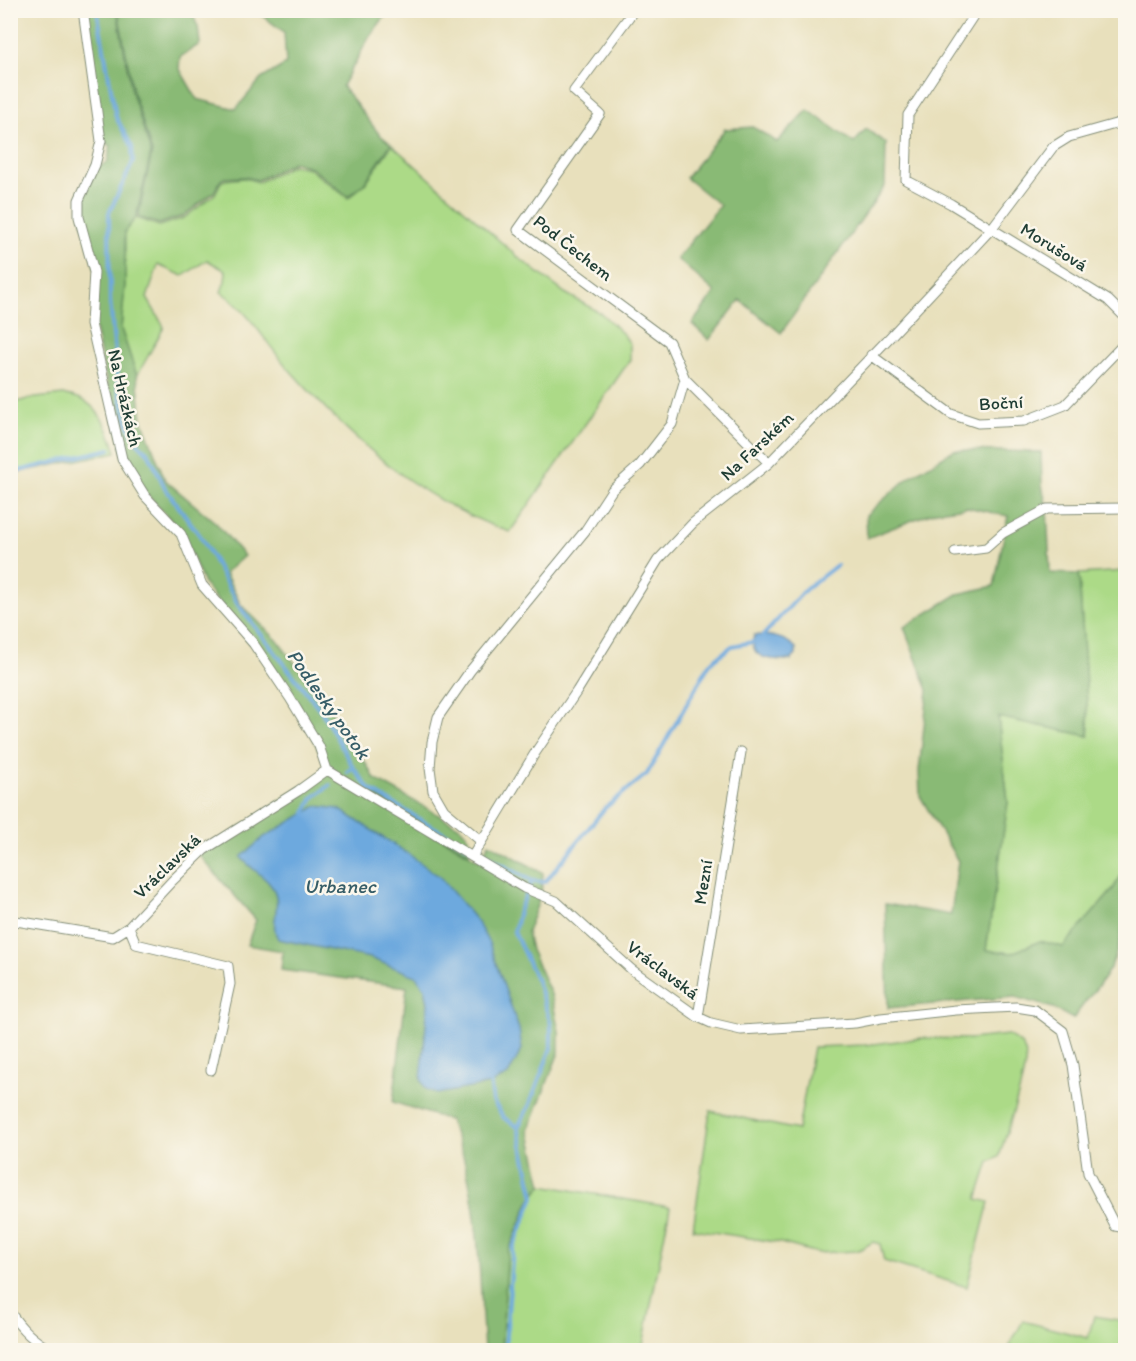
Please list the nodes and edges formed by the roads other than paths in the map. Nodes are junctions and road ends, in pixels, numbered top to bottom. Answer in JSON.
{"nodes":[{"id":1,"x":83,"y":10,"type":"edge"},
{"id":2,"x":634,"y":10,"type":"edge"},
{"id":3,"x":977,"y":10,"type":"edge"},
{"id":4,"x":1125,"y":121,"type":"edge"},
{"id":5,"x":992,"y":228,"type":"junction"},
{"id":6,"x":1125,"y":318,"type":"edge"},
{"id":7,"x":1125,"y":345,"type":"edge"},
{"id":8,"x":871,"y":355,"type":"junction"},
{"id":9,"x":685,"y":379,"type":"junction"},
{"id":10,"x":769,"y":463,"type":"junction"},
{"id":11,"x":1125,"y":508,"type":"edge"},
{"id":12,"x":955,"y":552,"type":"dead end"},
{"id":13,"x":741,"y":752,"type":"dead end"},
{"id":14,"x":327,"y":770,"type":"junction"},
{"id":15,"x":476,"y":849,"type":"junction"},
{"id":16,"x":10,"y":920,"type":"edge"},
{"id":17,"x":129,"y":927,"type":"junction"},
{"id":18,"x":698,"y":1017,"type":"junction"},
{"id":19,"x":211,"y":1070,"type":"dead end"},
{"id":20,"x":1125,"y":1228,"type":"edge"},
{"id":21,"x":10,"y":1312,"type":"edge"},
{"id":22,"x":51,"y":1350,"type":"edge"}],
"edges":[{"from":1,"to":14,"type":"street","name":"Na Hrázkách"},
{"from":2,"to":9,"type":"street","name":"Pod Čechem"},
{"from":3,"to":5,"type":"street","name":"Morušová"},
{"from":4,"to":5,"type":"street","name":"Na Farském"},
{"from":5,"to":6,"type":"street","name":"Morušová"},
{"from":5,"to":8,"type":"street","name":"Na Farském"},
{"from":7,"to":8,"type":"street","name":"Boční"},
{"from":8,"to":10,"type":"street","name":"Na Farském"},
{"from":9,"to":10,"type":"street","name":"Pod Čechem"},
{"from":9,"to":15,"type":"street"},
{"from":10,"to":15,"type":"street","name":"Na Farském"},
{"from":11,"to":12,"type":"street"},
{"from":13,"to":18,"type":"street","name":"Mezní"},
{"from":14,"to":15,"type":"street","name":"Vráclavská"},
{"from":14,"to":17,"type":"street","name":"Vráclavská"},
{"from":15,"to":18,"type":"street","name":"Vráclavská"},
{"from":16,"to":17,"type":"street"},
{"from":17,"to":19,"type":"street"},
{"from":18,"to":20,"type":"street","name":"Vráclavská"},
{"from":21,"to":22,"type":"street"}]}
